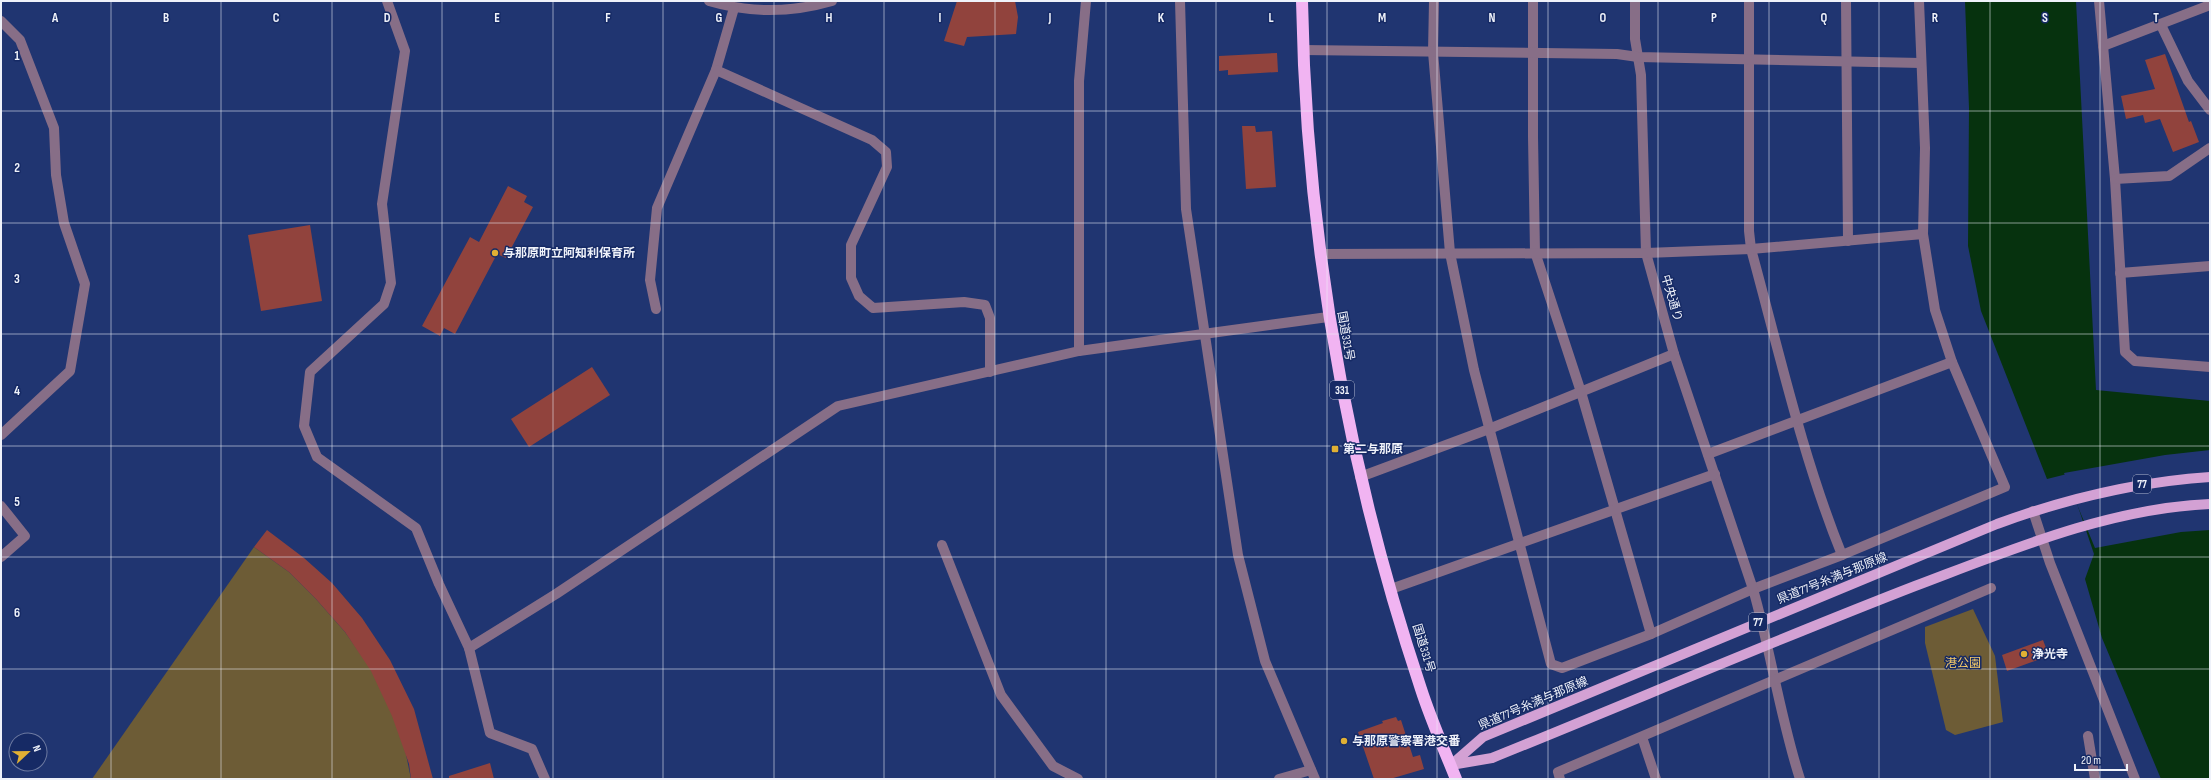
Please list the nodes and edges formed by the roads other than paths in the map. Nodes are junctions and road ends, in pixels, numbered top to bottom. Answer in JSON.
{"nodes":[{"id":1,"x":388,"y":1,"type":"edge"},
{"id":2,"x":708,"y":1,"type":"edge"},
{"id":3,"x":832,"y":1,"type":"edge"},
{"id":4,"x":1086,"y":1,"type":"edge"},
{"id":5,"x":1180,"y":1,"type":"edge"},
{"id":6,"x":1302,"y":1,"type":"edge"},
{"id":7,"x":1434,"y":1,"type":"edge"},
{"id":8,"x":1533,"y":1,"type":"edge"},
{"id":9,"x":1636,"y":1,"type":"edge"},
{"id":10,"x":1749,"y":1,"type":"edge"},
{"id":11,"x":1846,"y":1,"type":"edge"},
{"id":12,"x":1919,"y":1,"type":"edge"},
{"id":13,"x":2100,"y":1,"type":"edge"},
{"id":14,"x":2210,"y":4,"type":"edge"},
{"id":15,"x":734,"y":8,"type":"junction"},
{"id":16,"x":1,"y":21,"type":"edge"},
{"id":17,"x":2161,"y":25,"type":"junction"},
{"id":18,"x":2103,"y":46,"type":"junction"},
{"id":19,"x":1303,"y":50,"type":"junction"},
{"id":20,"x":1433,"y":52,"type":"junction"},
{"id":21,"x":1534,"y":54,"type":"junction"},
{"id":22,"x":1638,"y":56,"type":"junction"},
{"id":23,"x":1750,"y":58,"type":"junction"},
{"id":24,"x":1847,"y":61,"type":"junction"},
{"id":25,"x":1921,"y":63,"type":"junction"},
{"id":26,"x":716,"y":70,"type":"junction"},
{"id":27,"x":2210,"y":110,"type":"edge"},
{"id":28,"x":2210,"y":148,"type":"edge"},
{"id":29,"x":2114,"y":179,"type":"junction"},
{"id":30,"x":1923,"y":234,"type":"junction"},
{"id":31,"x":1848,"y":241,"type":"junction"},
{"id":32,"x":1751,"y":249,"type":"junction"},
{"id":33,"x":1535,"y":252,"type":"junction"},
{"id":34,"x":1450,"y":253,"type":"junction"},
{"id":35,"x":1646,"y":253,"type":"junction"},
{"id":36,"x":1320,"y":254,"type":"junction"},
{"id":37,"x":2210,"y":266,"type":"edge"},
{"id":38,"x":2120,"y":273,"type":"junction"},
{"id":39,"x":656,"y":309,"type":"dead end"},
{"id":40,"x":1328,"y":317,"type":"junction"},
{"id":41,"x":1205,"y":334,"type":"junction"},
{"id":42,"x":1079,"y":352,"type":"junction"},
{"id":43,"x":1674,"y":354,"type":"junction"},
{"id":44,"x":1952,"y":362,"type":"junction"},
{"id":45,"x":2210,"y":367,"type":"edge"},
{"id":46,"x":990,"y":372,"type":"junction"},
{"id":47,"x":1582,"y":392,"type":"junction"},
{"id":48,"x":1797,"y":419,"type":"junction"},
{"id":49,"x":1489,"y":429,"type":"junction"},
{"id":50,"x":1,"y":435,"type":"edge"},
{"id":51,"x":1708,"y":454,"type":"junction"},
{"id":52,"x":1715,"y":474,"type":"junction"},
{"id":53,"x":1360,"y":477,"type":"junction"},
{"id":54,"x":2210,"y":477,"type":"edge"},
{"id":55,"x":2210,"y":504,"type":"edge"},
{"id":56,"x":1,"y":506,"type":"edge"},
{"id":57,"x":1616,"y":510,"type":"junction"},
{"id":58,"x":2033,"y":511,"type":"junction"},
{"id":59,"x":2042,"y":539,"type":"junction"},
{"id":60,"x":1519,"y":543,"type":"junction"},
{"id":61,"x":942,"y":544,"type":"dead end"},
{"id":62,"x":1842,"y":555,"type":"junction"},
{"id":63,"x":1,"y":557,"type":"edge"},
{"id":64,"x":1991,"y":588,"type":"dead end"},
{"id":65,"x":1391,"y":589,"type":"junction"},
{"id":66,"x":1753,"y":589,"type":"junction"},
{"id":67,"x":1762,"y":620,"type":"junction"},
{"id":68,"x":1651,"y":634,"type":"junction"},
{"id":69,"x":1767,"y":644,"type":"junction"},
{"id":70,"x":469,"y":648,"type":"junction"},
{"id":71,"x":1774,"y":680,"type":"junction"},
{"id":72,"x":2088,"y":736,"type":"dead end"},
{"id":73,"x":1642,"y":737,"type":"junction"},
{"id":74,"x":1451,"y":765,"type":"junction"},
{"id":75,"x":1313,"y":774,"type":"edge"},
{"id":76,"x":545,"y":779,"type":"edge"},
{"id":77,"x":1078,"y":779,"type":"edge"},
{"id":78,"x":1279,"y":779,"type":"edge"},
{"id":79,"x":1456,"y":779,"type":"edge"},
{"id":80,"x":1560,"y":779,"type":"edge"},
{"id":81,"x":1656,"y":779,"type":"edge"},
{"id":82,"x":1800,"y":779,"type":"edge"},
{"id":83,"x":2095,"y":779,"type":"edge"},
{"id":84,"x":2135,"y":779,"type":"edge"}],
"edges":[{"from":1,"to":70,"type":"street"},
{"from":2,"to":15,"type":"street"},
{"from":3,"to":15,"type":"street"},
{"from":4,"to":42,"type":"street"},
{"from":5,"to":41,"type":"street"},
{"from":6,"to":19,"type":"highway","name":"国道331号","number":"331"},
{"from":7,"to":20,"type":"street"},
{"from":8,"to":21,"type":"street"},
{"from":9,"to":22,"type":"street","name":"中央通り"},
{"from":10,"to":23,"type":"street"},
{"from":11,"to":24,"type":"street"},
{"from":12,"to":25,"type":"street"},
{"from":13,"to":18,"type":"street"},
{"from":14,"to":17,"type":"street"},
{"from":15,"to":26,"type":"street"},
{"from":16,"to":50,"type":"street"},
{"from":17,"to":18,"type":"street"},
{"from":17,"to":27,"type":"street"},
{"from":18,"to":29,"type":"street"},
{"from":19,"to":20,"type":"street"},
{"from":19,"to":36,"type":"highway","name":"国道331号","number":"331"},
{"from":20,"to":21,"type":"street"},
{"from":20,"to":34,"type":"street"},
{"from":21,"to":22,"type":"street"},
{"from":21,"to":33,"type":"street"},
{"from":22,"to":23,"type":"street"},
{"from":22,"to":35,"type":"street","name":"中央通り"},
{"from":23,"to":24,"type":"street"},
{"from":23,"to":32,"type":"street"},
{"from":24,"to":25,"type":"street"},
{"from":24,"to":31,"type":"street"},
{"from":25,"to":30,"type":"street"},
{"from":26,"to":39,"type":"street"},
{"from":26,"to":46,"type":"street"},
{"from":28,"to":29,"type":"street"},
{"from":29,"to":38,"type":"street"},
{"from":30,"to":31,"type":"street"},
{"from":30,"to":44,"type":"street"},
{"from":31,"to":32,"type":"street"},
{"from":32,"to":35,"type":"street"},
{"from":32,"to":48,"type":"street"},
{"from":33,"to":34,"type":"street"},
{"from":33,"to":35,"type":"street"},
{"from":33,"to":47,"type":"street"},
{"from":34,"to":36,"type":"street"},
{"from":34,"to":49,"type":"street"},
{"from":35,"to":43,"type":"street","name":"中央通り"},
{"from":36,"to":40,"type":"highway","name":"国道331号","number":"331"},
{"from":37,"to":38,"type":"street"},
{"from":38,"to":45,"type":"street"},
{"from":40,"to":41,"type":"street"},
{"from":40,"to":53,"type":"highway","name":"国道331号","number":"331"},
{"from":41,"to":42,"type":"street"},
{"from":41,"to":75,"type":"street"},
{"from":42,"to":46,"type":"street"},
{"from":43,"to":47,"type":"street"},
{"from":43,"to":51,"type":"street","name":"中央通り"},
{"from":44,"to":48,"type":"street"},
{"from":44,"to":62,"type":"street"},
{"from":46,"to":70,"type":"street"},
{"from":47,"to":49,"type":"street"},
{"from":47,"to":57,"type":"street"},
{"from":48,"to":51,"type":"street"},
{"from":48,"to":62,"type":"street"},
{"from":49,"to":53,"type":"street"},
{"from":49,"to":60,"type":"street"},
{"from":51,"to":52,"type":"street","name":"中央通り"},
{"from":52,"to":57,"type":"street"},
{"from":52,"to":66,"type":"street","name":"中央通り"},
{"from":53,"to":65,"type":"highway","name":"国道331号","number":"331"},
{"from":54,"to":58,"type":"main road","name":"県道77号糸満与那原線","number":"77"},
{"from":55,"to":59,"type":"main road","number":"77"},
{"from":56,"to":63,"type":"street"},
{"from":57,"to":60,"type":"street"},
{"from":57,"to":68,"type":"street"},
{"from":58,"to":59,"type":"street"},
{"from":58,"to":67,"type":"main road","name":"県道77号糸満与那原線","number":"77"},
{"from":59,"to":69,"type":"main road","number":"77"},
{"from":59,"to":84,"type":"street"},
{"from":60,"to":65,"type":"street"},
{"from":60,"to":68,"type":"street"},
{"from":61,"to":77,"type":"street"},
{"from":62,"to":66,"type":"street"},
{"from":64,"to":71,"type":"street"},
{"from":65,"to":74,"type":"highway","name":"国道331号","number":"331"},
{"from":66,"to":67,"type":"street","name":"中央通り"},
{"from":66,"to":68,"type":"street"},
{"from":67,"to":69,"type":"street","name":"中央通り"},
{"from":67,"to":74,"type":"main road","name":"県道77号糸満与那原線","number":"77"},
{"from":69,"to":71,"type":"street","name":"中央通り"},
{"from":69,"to":74,"type":"main road","number":"77"},
{"from":70,"to":76,"type":"street"},
{"from":71,"to":73,"type":"street"},
{"from":71,"to":82,"type":"street","name":"中央通り"},
{"from":72,"to":83,"type":"street"},
{"from":73,"to":80,"type":"street"},
{"from":73,"to":81,"type":"street"},
{"from":74,"to":79,"type":"highway","name":"国道331号","number":"331"},
{"from":75,"to":78,"type":"street"}]}
